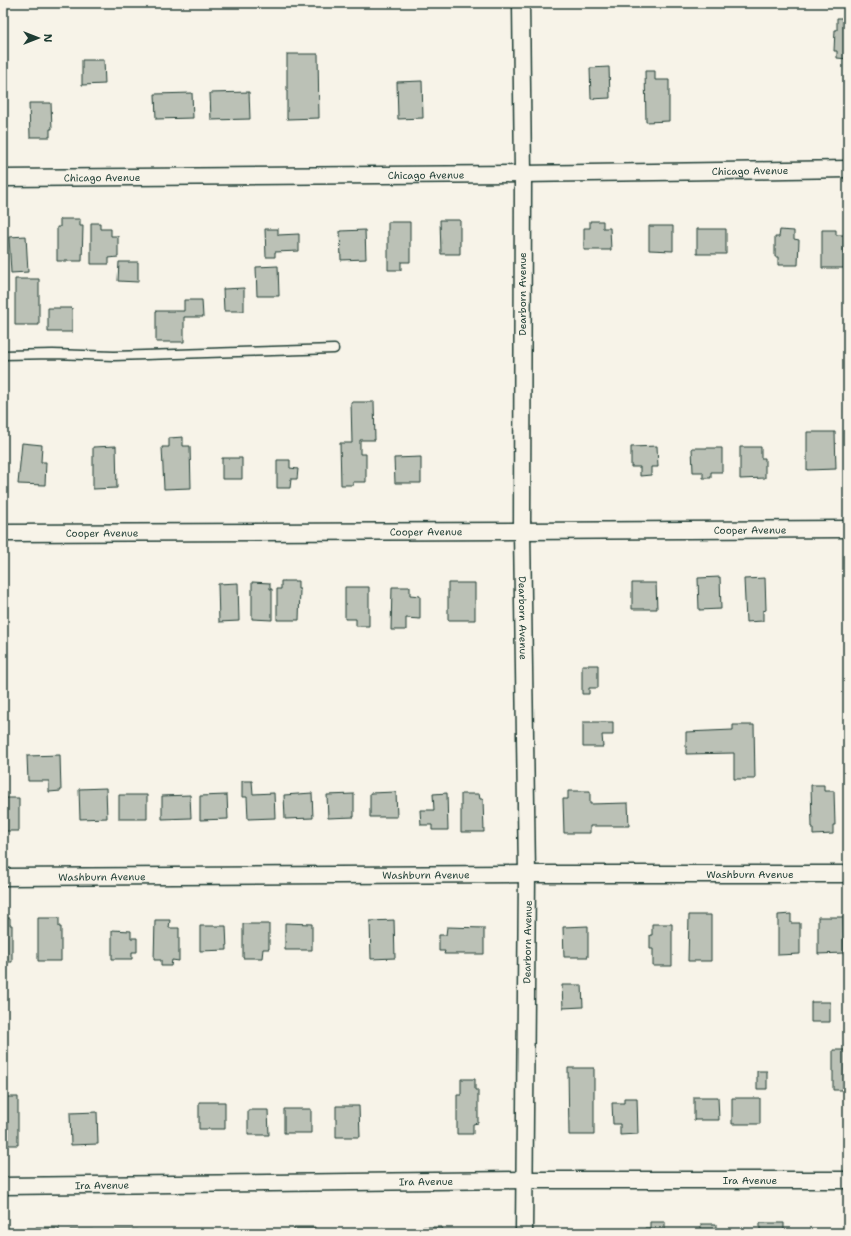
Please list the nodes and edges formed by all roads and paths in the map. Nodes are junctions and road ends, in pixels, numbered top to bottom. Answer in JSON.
{"nodes":[{"id":1,"x":522,"y":3,"type":"edge"},
{"id":2,"x":848,"y":170,"type":"edge"},
{"id":3,"x":523,"y":174,"type":"junction"},
{"id":4,"x":3,"y":178,"type":"edge"},
{"id":5,"x":334,"y":349,"type":"dead end"},
{"id":6,"x":3,"y":355,"type":"edge"},
{"id":7,"x":848,"y":529,"type":"edge"},
{"id":8,"x":522,"y":532,"type":"junction"},
{"id":9,"x":3,"y":533,"type":"edge"},
{"id":10,"x":527,"y":874,"type":"junction"},
{"id":11,"x":848,"y":874,"type":"edge"},
{"id":12,"x":3,"y":877,"type":"edge"},
{"id":13,"x":524,"y":1180,"type":"junction"},
{"id":14,"x":848,"y":1180,"type":"edge"},
{"id":15,"x":3,"y":1186,"type":"edge"},
{"id":16,"x":524,"y":1233,"type":"edge"}],
"edges":[{"from":1,"to":3,"type":"street","name":"Dearborn Avenue"},
{"from":2,"to":3,"type":"street","name":"Chicago Avenue"},
{"from":3,"to":4,"type":"street","name":"Chicago Avenue"},
{"from":3,"to":8,"type":"street","name":"Dearborn Avenue"},
{"from":5,"to":6,"type":"lane"},
{"from":7,"to":8,"type":"street","name":"Cooper Avenue"},
{"from":8,"to":9,"type":"street","name":"Cooper Avenue"},
{"from":8,"to":10,"type":"street","name":"Dearborn Avenue"},
{"from":10,"to":11,"type":"street","name":"Washburn Avenue"},
{"from":10,"to":12,"type":"street","name":"Washburn Avenue"},
{"from":10,"to":13,"type":"street","name":"Dearborn Avenue"},
{"from":13,"to":14,"type":"street","name":"Ira Avenue"},
{"from":13,"to":15,"type":"street","name":"Ira Avenue"},
{"from":13,"to":16,"type":"street","name":"Dearborn Avenue"}]}
